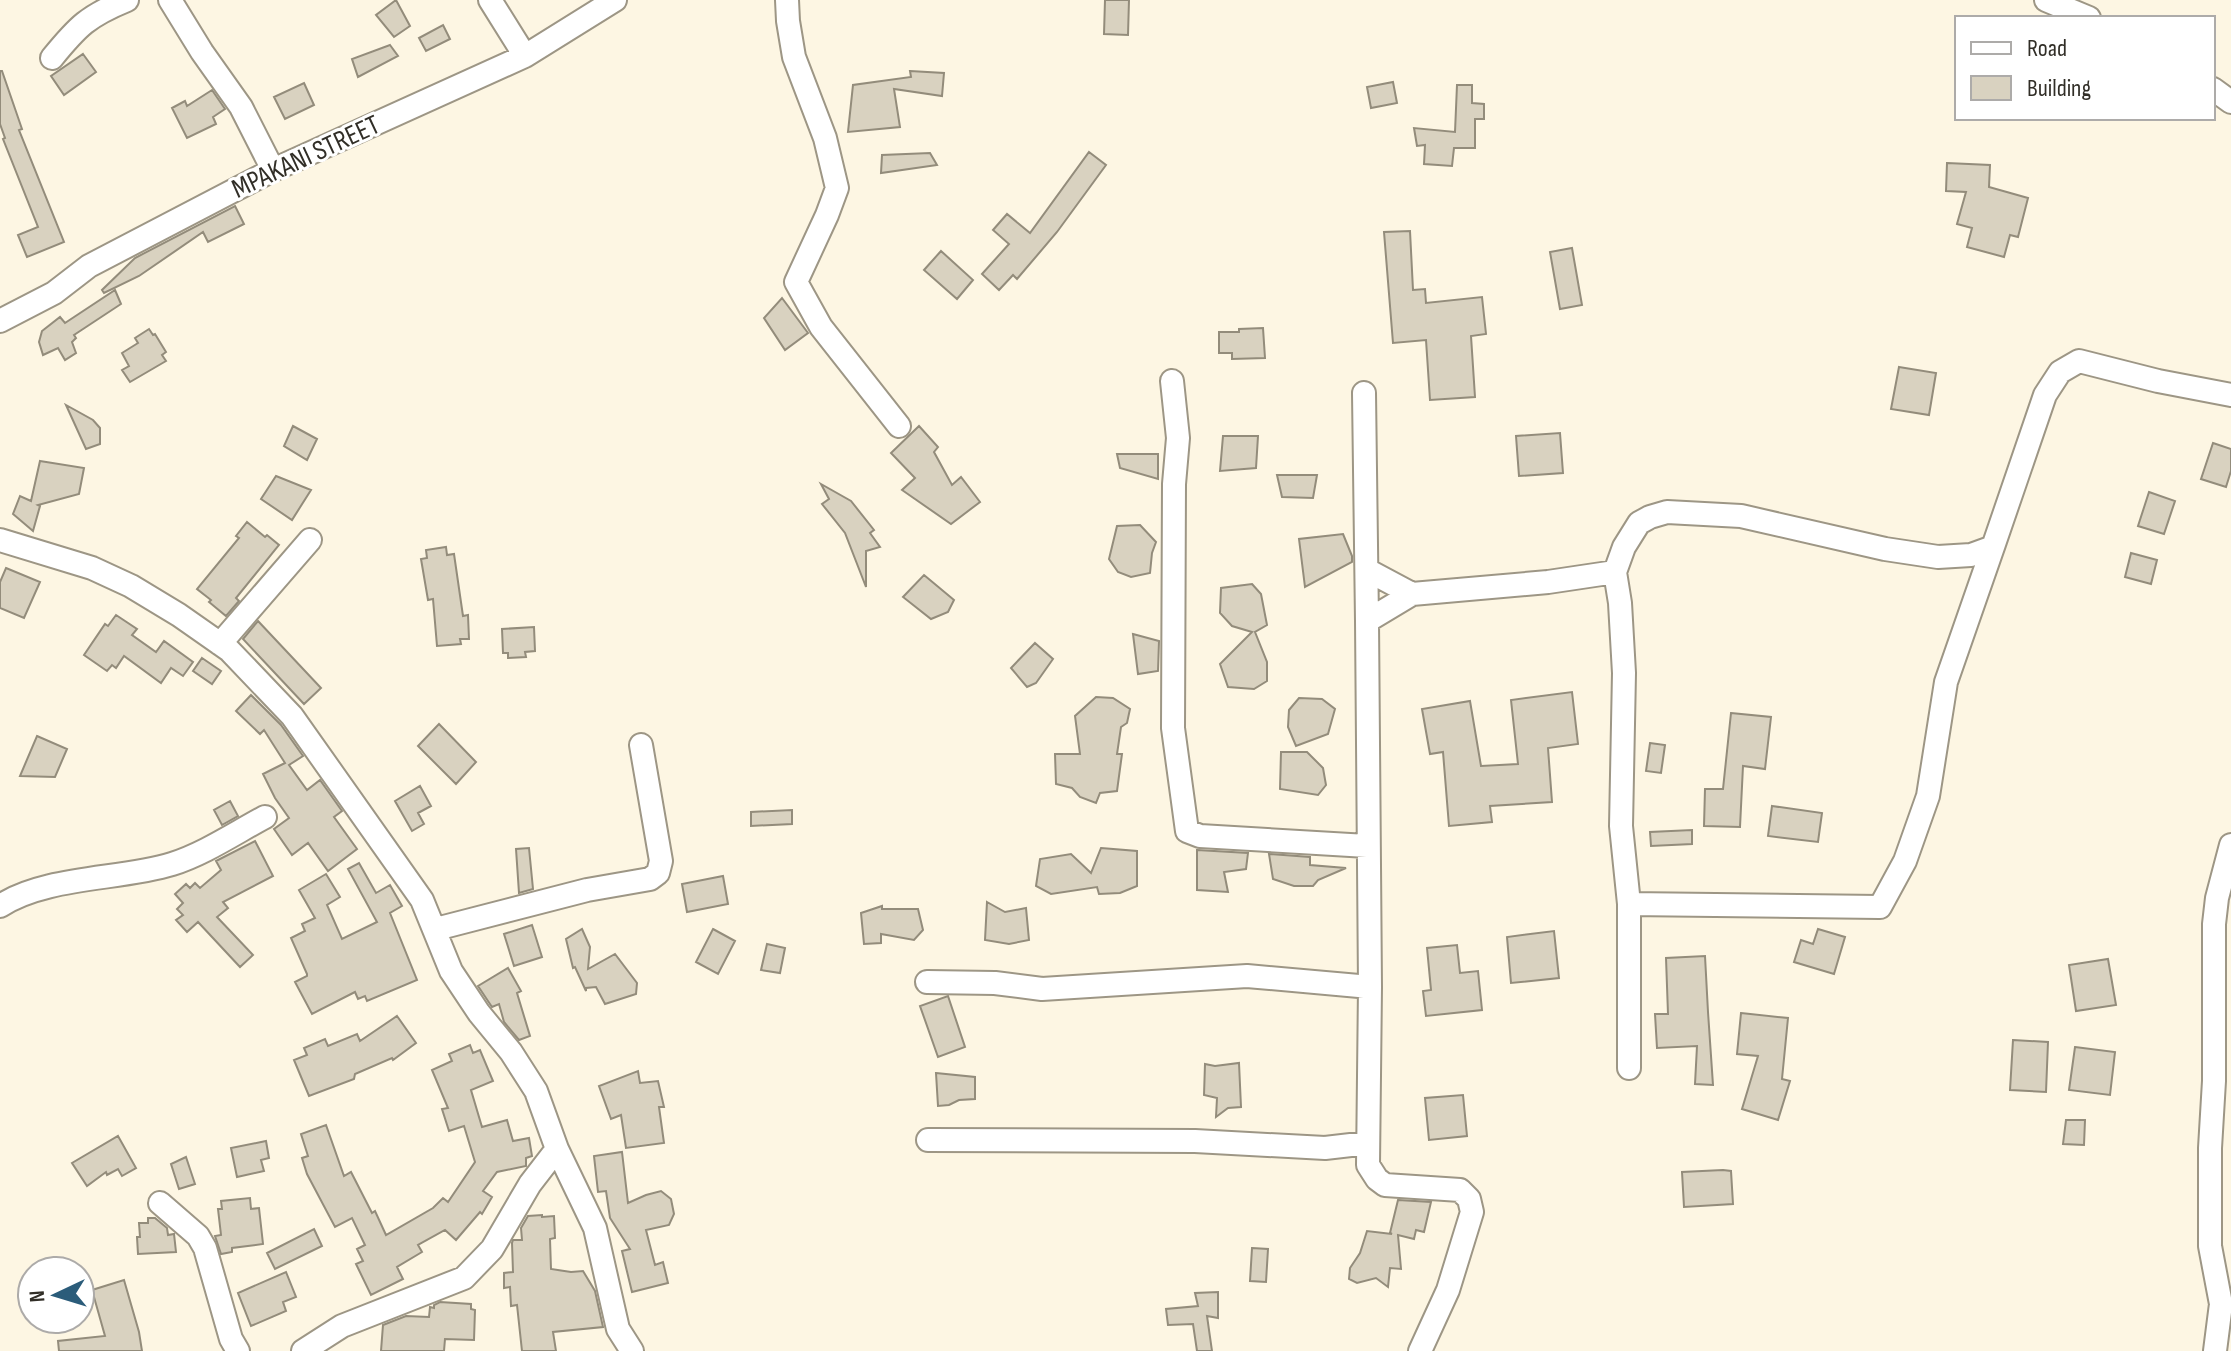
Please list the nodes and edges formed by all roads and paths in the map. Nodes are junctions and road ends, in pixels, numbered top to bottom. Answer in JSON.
{"nodes":[{"id":1,"x":127,"y":0,"type":"edge"},
{"id":2,"x":170,"y":0,"type":"edge"},
{"id":3,"x":490,"y":0,"type":"edge"},
{"id":4,"x":615,"y":0,"type":"edge"},
{"id":5,"x":787,"y":0,"type":"edge"},
{"id":6,"x":2046,"y":0,"type":"edge"},
{"id":7,"x":2084,"y":16,"type":"edge"},
{"id":8,"x":525,"y":56,"type":"junction"},
{"id":9,"x":52,"y":58,"type":"dead end"},
{"id":10,"x":273,"y":170,"type":"junction"},
{"id":11,"x":0,"y":321,"type":"edge"},
{"id":12,"x":1172,"y":381,"type":"dead end"},
{"id":13,"x":1364,"y":393,"type":"dead end"},
{"id":14,"x":2231,"y":395,"type":"edge"},
{"id":15,"x":899,"y":426,"type":"dead end"},
{"id":16,"x":0,"y":540,"type":"edge"},
{"id":17,"x":310,"y":540,"type":"dead end"},
{"id":18,"x":1993,"y":547,"type":"junction"},
{"id":19,"x":1367,"y":570,"type":"junction"},
{"id":20,"x":1615,"y":572,"type":"junction"},
{"id":21,"x":1412,"y":594,"type":"junction"},
{"id":22,"x":1367,"y":621,"type":"junction"},
{"id":23,"x":220,"y":644,"type":"junction"},
{"id":24,"x":641,"y":745,"type":"dead end"},
{"id":25,"x":265,"y":817,"type":"dead end"},
{"id":26,"x":2231,"y":845,"type":"edge"},
{"id":27,"x":1367,"y":846,"type":"junction"},
{"id":28,"x":1629,"y":904,"type":"junction"},
{"id":29,"x":0,"y":906,"type":"edge"},
{"id":30,"x":436,"y":929,"type":"junction"},
{"id":31,"x":927,"y":982,"type":"dead end"},
{"id":32,"x":1370,"y":987,"type":"junction"},
{"id":33,"x":1629,"y":1068,"type":"dead end"},
{"id":34,"x":928,"y":1140,"type":"dead end"},
{"id":35,"x":1368,"y":1143,"type":"junction"},
{"id":36,"x":557,"y":1149,"type":"junction"},
{"id":37,"x":160,"y":1203,"type":"dead end"},
{"id":38,"x":2224,"y":1328,"type":"edge"},
{"id":39,"x":238,"y":1351,"type":"edge"},
{"id":40,"x":303,"y":1351,"type":"edge"},
{"id":41,"x":632,"y":1351,"type":"edge"},
{"id":42,"x":1420,"y":1351,"type":"edge"},
{"id":43,"x":2215,"y":1351,"type":"edge"}],
"edges":[{"from":1,"to":9,"type":"street"},
{"from":2,"to":10,"type":"street"},
{"from":3,"to":8,"type":"street"},
{"from":4,"to":8,"type":"street","name":"MPAKANI STREET"},
{"from":5,"to":15,"type":"street"},
{"from":6,"to":7,"type":"street"},
{"from":8,"to":10,"type":"street","name":"MPAKANI STREET"},
{"from":10,"to":11,"type":"street","name":"MPAKANI STREET"},
{"from":12,"to":27,"type":"street"},
{"from":13,"to":19,"type":"street"},
{"from":14,"to":18,"type":"street"},
{"from":16,"to":23,"type":"street"},
{"from":17,"to":23,"type":"street"},
{"from":18,"to":20,"type":"street"},
{"from":18,"to":28,"type":"street"},
{"from":19,"to":21,"type":"street"},
{"from":19,"to":22,"type":"street"},
{"from":20,"to":21,"type":"street"},
{"from":20,"to":28,"type":"street"},
{"from":21,"to":22,"type":"street"},
{"from":22,"to":27,"type":"street"},
{"from":23,"to":30,"type":"street"},
{"from":24,"to":30,"type":"street"},
{"from":25,"to":29,"type":"street"},
{"from":26,"to":38,"type":"street"},
{"from":27,"to":32,"type":"street"},
{"from":28,"to":33,"type":"street"},
{"from":30,"to":36,"type":"street"},
{"from":31,"to":32,"type":"street"},
{"from":32,"to":35,"type":"street"},
{"from":34,"to":35,"type":"street"},
{"from":35,"to":42,"type":"street"},
{"from":36,"to":40,"type":"street"},
{"from":36,"to":41,"type":"street"},
{"from":37,"to":39,"type":"street"},
{"from":38,"to":43,"type":"street"}]}
